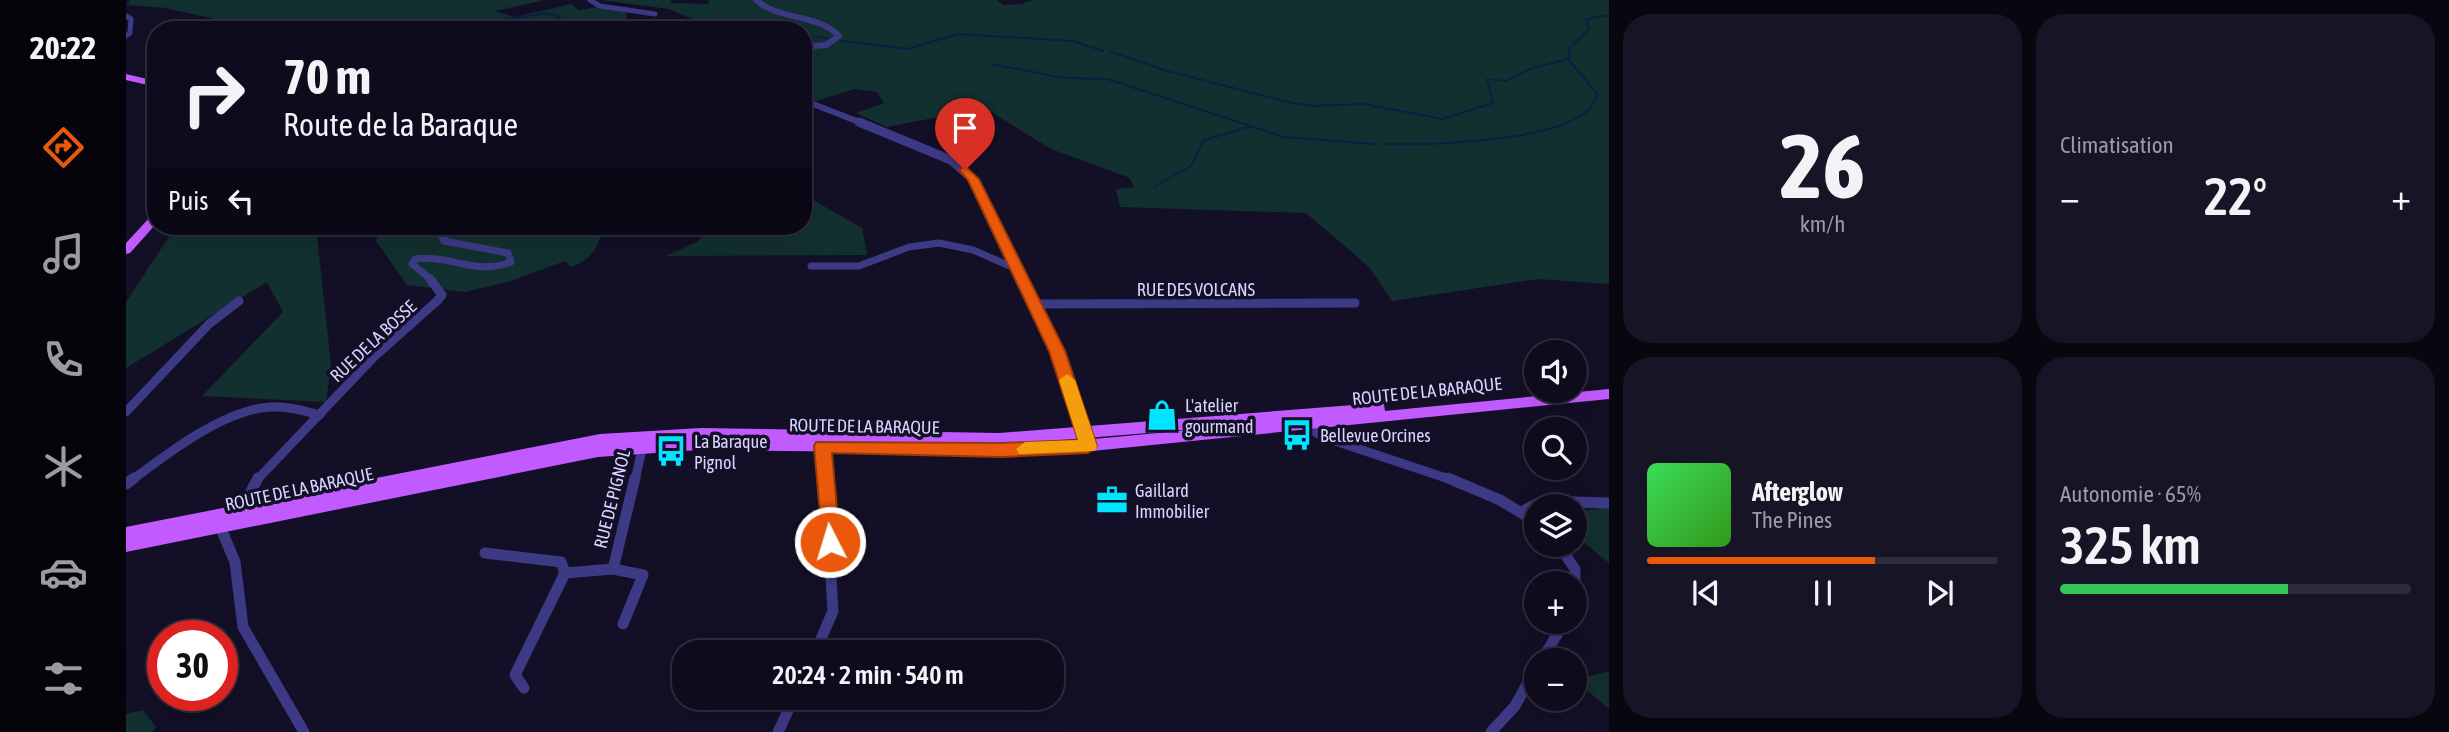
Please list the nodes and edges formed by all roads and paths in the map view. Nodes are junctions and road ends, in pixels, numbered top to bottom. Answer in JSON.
{"nodes":[{"id":1,"x":590,"y":0,"type":"edge"},
{"id":2,"x":756,"y":0,"type":"edge"},
{"id":3,"x":655,"y":15,"type":"dead end"},
{"id":4,"x":126,"y":16,"type":"edge"},
{"id":5,"x":801,"y":21,"type":"edge"},
{"id":6,"x":812,"y":24,"type":"edge"},
{"id":7,"x":126,"y":36,"type":"edge"},
{"id":8,"x":812,"y":47,"type":"edge"},
{"id":9,"x":126,"y":77,"type":"edge"},
{"id":10,"x":147,"y":82,"type":"edge"},
{"id":11,"x":812,"y":104,"type":"edge"},
{"id":12,"x":147,"y":227,"type":"edge"},
{"id":13,"x":446,"y":235,"type":"edge"},
{"id":14,"x":126,"y":250,"type":"edge"},
{"id":15,"x":811,"y":265,"type":"dead end"},
{"id":16,"x":1019,"y":270,"type":"junction"},
{"id":17,"x":239,"y":301,"type":"dead end"},
{"id":18,"x":1355,"y":303,"type":"dead end"},
{"id":19,"x":1037,"y":304,"type":"junction"},
{"id":20,"x":1609,"y":386,"type":"edge"},
{"id":21,"x":1587,"y":388,"type":"edge"},
{"id":22,"x":1609,"y":394,"type":"edge"},
{"id":23,"x":1524,"y":395,"type":"edge"},
{"id":24,"x":126,"y":412,"type":"edge"},
{"id":25,"x":320,"y":415,"type":"junction"},
{"id":26,"x":1295,"y":420,"type":"junction"},
{"id":27,"x":1087,"y":440,"type":"junction"},
{"id":28,"x":643,"y":441,"type":"junction"},
{"id":29,"x":823,"y":441,"type":"junction"},
{"id":30,"x":126,"y":484,"type":"edge"},
{"id":31,"x":1609,"y":503,"type":"edge"},
{"id":32,"x":240,"y":510,"type":"junction"},
{"id":33,"x":1523,"y":511,"type":"joint"},
{"id":34,"x":216,"y":521,"type":"junction"},
{"id":35,"x":131,"y":534,"type":"edge"},
{"id":36,"x":126,"y":545,"type":"edge"},
{"id":37,"x":485,"y":553,"type":"dead end"},
{"id":38,"x":612,"y":569,"type":"junction"},
{"id":39,"x":565,"y":573,"type":"junction"},
{"id":40,"x":623,"y":624,"type":"dead end"},
{"id":41,"x":820,"y":640,"type":"edge"},
{"id":42,"x":524,"y":688,"type":"dead end"},
{"id":43,"x":1524,"y":690,"type":"edge"},
{"id":44,"x":788,"y":710,"type":"edge"},
{"id":45,"x":304,"y":732,"type":"edge"},
{"id":46,"x":778,"y":732,"type":"edge"},
{"id":47,"x":1491,"y":732,"type":"edge"}],
"edges":[{"from":1,"to":3,"type":"street"},
{"from":2,"to":5,"type":"street"},
{"from":4,"to":7,"type":"street"},
{"from":6,"to":8,"type":"street"},
{"from":9,"to":10,"type":"main road"},
{"from":11,"to":16,"type":"street"},
{"from":12,"to":14,"type":"main road"},
{"from":13,"to":25,"type":"street","name":"RUE DE LA BOSSE"},
{"from":15,"to":16,"type":"street"},
{"from":16,"to":19,"type":"street"},
{"from":17,"to":24,"type":"street"},
{"from":18,"to":19,"type":"street","name":"RUE DES VOLCANS"},
{"from":19,"to":27,"type":"street"},
{"from":20,"to":21,"type":"main road"},
{"from":22,"to":26,"type":"main road","name":"ROUTE DE LA BARAQUE"},
{"from":23,"to":26,"type":"main road","name":"ROUTE DE LA BARAQUE"},
{"from":25,"to":30,"type":"street"},
{"from":25,"to":32,"type":"street","name":"RUE DE LA BOSSE"},
{"from":26,"to":27,"type":"main road","name":"ROUTE DE LA BARAQUE"},
{"from":26,"to":33,"type":"street"},
{"from":27,"to":29,"type":"main road","name":"ROUTE DE LA BARAQUE"},
{"from":28,"to":29,"type":"main road","name":"ROUTE DE LA BARAQUE"},
{"from":28,"to":32,"type":"main road","name":"ROUTE DE LA BARAQUE"},
{"from":28,"to":34,"type":"main road","name":"ROUTE DE LA BARAQUE"},
{"from":28,"to":38,"type":"street","name":"RUE DE PIGNOL"},
{"from":29,"to":41,"type":"street"},
{"from":31,"to":33,"type":"street"},
{"from":32,"to":34,"type":"main road","name":"ROUTE DE LA BARAQUE"},
{"from":34,"to":35,"type":"main road","name":"ROUTE DE LA BARAQUE"},
{"from":34,"to":36,"type":"main road","name":"ROUTE DE LA BARAQUE"},
{"from":34,"to":45,"type":"street"},
{"from":37,"to":39,"type":"street"},
{"from":38,"to":39,"type":"street","name":"RUE DE PIGNOL"},
{"from":38,"to":40,"type":"street","name":"RUE DE PIGNOL"},
{"from":39,"to":42,"type":"street"},
{"from":43,"to":47,"type":"street"},
{"from":44,"to":46,"type":"street"}]}
